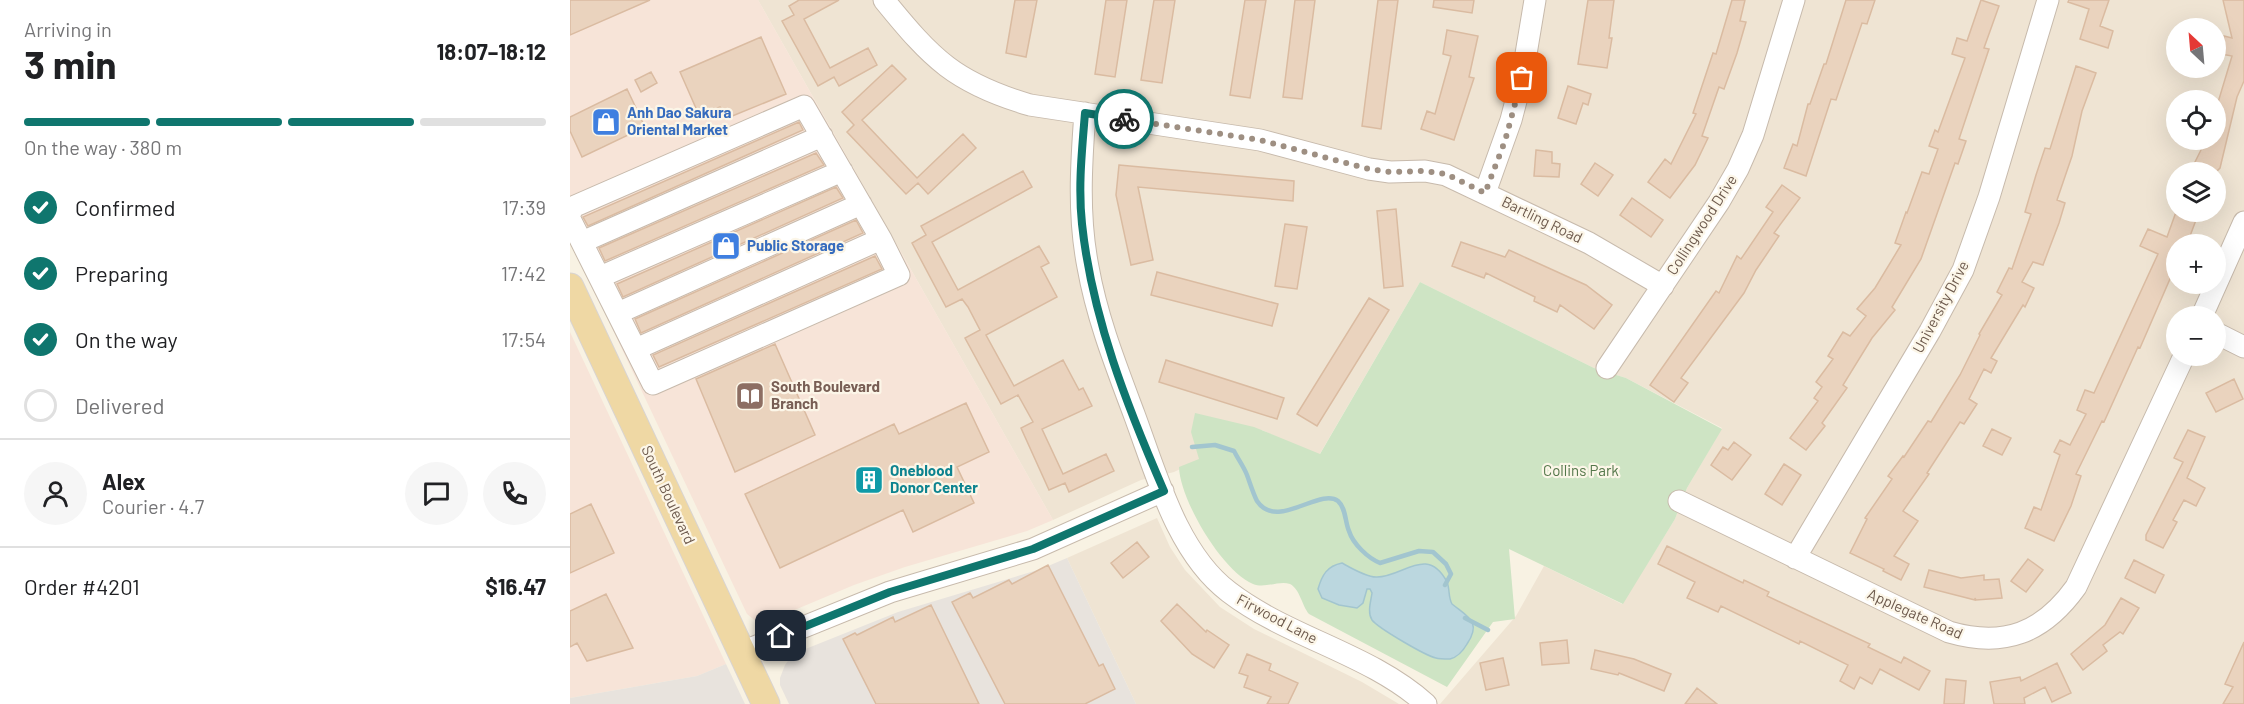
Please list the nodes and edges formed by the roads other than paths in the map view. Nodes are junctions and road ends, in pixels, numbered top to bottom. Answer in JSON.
{"nodes":[{"id":1,"x":884,"y":0,"type":"edge"},
{"id":2,"x":1535,"y":0,"type":"edge"},
{"id":3,"x":1794,"y":0,"type":"edge"},
{"id":4,"x":2048,"y":0,"type":"edge"},
{"id":5,"x":1085,"y":113,"type":"junction"},
{"id":6,"x":822,"y":136,"type":"junction"},
{"id":7,"x":842,"y":171,"type":"junction"},
{"id":8,"x":1485,"y":193,"type":"junction"},
{"id":9,"x":861,"y":204,"type":"junction"},
{"id":10,"x":570,"y":214,"type":"edge"},
{"id":11,"x":570,"y":219,"type":"edge"},
{"id":12,"x":2244,"y":222,"type":"edge"},
{"id":13,"x":881,"y":239,"type":"junction"},
{"id":14,"x":582,"y":242,"type":"junction"},
{"id":15,"x":600,"y":277,"type":"junction"},
{"id":16,"x":570,"y":286,"type":"edge"},
{"id":17,"x":1663,"y":286,"type":"junction"},
{"id":18,"x":2206,"y":306,"type":"edge"},
{"id":19,"x":618,"y":313,"type":"junction"},
{"id":20,"x":2226,"y":338,"type":"edge"},
{"id":21,"x":2244,"y":346,"type":"edge"},
{"id":22,"x":636,"y":349,"type":"junction"},
{"id":23,"x":2179,"y":366,"type":"edge"},
{"id":24,"x":1608,"y":368,"type":"dead end"},
{"id":25,"x":1164,"y":491,"type":"junction"},
{"id":26,"x":1679,"y":501,"type":"dead end"},
{"id":27,"x":1795,"y":558,"type":"junction"},
{"id":28,"x":742,"y":652,"type":"junction"},
{"id":29,"x":766,"y":704,"type":"edge"},
{"id":30,"x":1426,"y":704,"type":"edge"}],
"edges":[{"from":1,"to":5,"type":"street","name":"Bartling Road"},
{"from":2,"to":8,"type":"street"},
{"from":3,"to":17,"type":"street","name":"Collingwood Drive"},
{"from":4,"to":27,"type":"street","name":"University Drive"},
{"from":5,"to":8,"type":"street","name":"Bartling Road"},
{"from":5,"to":25,"type":"street","name":"Firwood Lane"},
{"from":6,"to":7,"type":"street"},
{"from":6,"to":10,"type":"street"},
{"from":6,"to":14,"type":"street"},
{"from":7,"to":9,"type":"street"},
{"from":7,"to":15,"type":"street"},
{"from":8,"to":17,"type":"street","name":"Bartling Road"},
{"from":9,"to":13,"type":"street"},
{"from":9,"to":19,"type":"street"},
{"from":11,"to":14,"type":"street"},
{"from":12,"to":18,"type":"street"},
{"from":13,"to":22,"type":"street"},
{"from":13,"to":22,"type":"street"},
{"from":14,"to":15,"type":"street"},
{"from":15,"to":19,"type":"street"},
{"from":16,"to":28,"type":"main road","name":"South Boulevard"},
{"from":17,"to":24,"type":"street","name":"Collingwood Drive"},
{"from":19,"to":22,"type":"street"},
{"from":20,"to":21,"type":"street"},
{"from":23,"to":27,"type":"street","name":"Applegate Road"},
{"from":25,"to":28,"type":"street"},
{"from":25,"to":30,"type":"street","name":"Firwood Lane"},
{"from":26,"to":27,"type":"street","name":"Applegate Road"},
{"from":28,"to":29,"type":"main road","name":"South Boulevard"}]}
